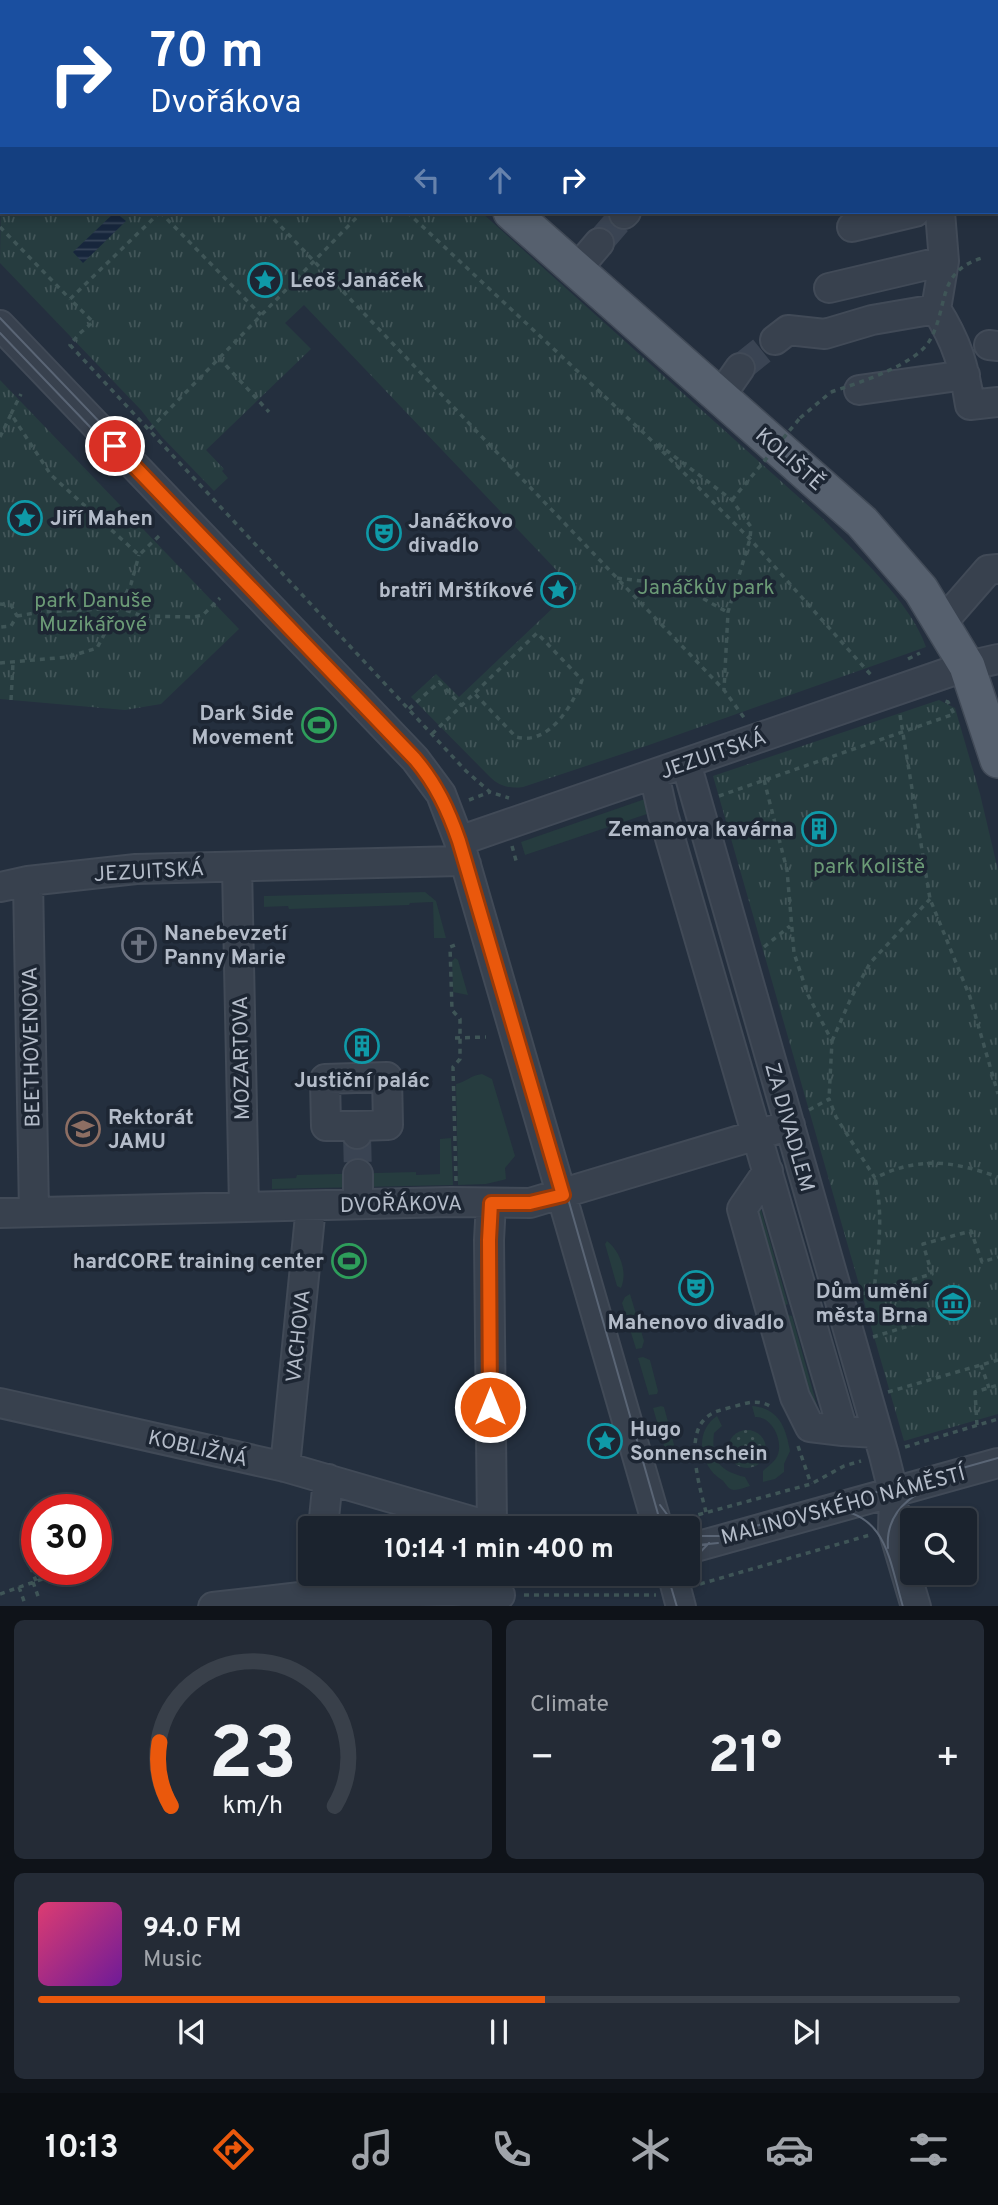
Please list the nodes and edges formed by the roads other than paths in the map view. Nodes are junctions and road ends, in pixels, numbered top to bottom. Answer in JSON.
{"nodes":[{"id":1,"x":513,"y":214,"type":"edge"},
{"id":2,"x":907,"y":214,"type":"edge"},
{"id":3,"x":940,"y":214,"type":"edge"},
{"id":4,"x":852,"y":228,"type":"dead end"},
{"id":5,"x":599,"y":243,"type":"tunnel mouth"},
{"id":6,"x":944,"y":261,"type":"junction"},
{"id":7,"x":576,"y":270,"type":"junction"},
{"id":8,"x":829,"y":288,"type":"dead end"},
{"id":9,"x":936,"y":309,"type":"junction"},
{"id":10,"x":0,"y":325,"type":"edge"},
{"id":11,"x":775,"y":340,"type":"tunnel mouth"},
{"id":12,"x":740,"y":368,"type":"tunnel mouth"},
{"id":13,"x":965,"y":375,"type":"junction"},
{"id":14,"x":859,"y":390,"type":"dead end"},
{"id":15,"x":719,"y":398,"type":"junction"},
{"id":16,"x":998,"y":402,"type":"edge"},
{"id":17,"x":998,"y":569,"type":"edge"},
{"id":18,"x":942,"y":624,"type":"junction"},
{"id":19,"x":983,"y":662,"type":"edge"},
{"id":20,"x":998,"y":760,"type":"edge"},
{"id":21,"x":686,"y":763,"type":"junction"},
{"id":22,"x":654,"y":774,"type":"junction"},
{"id":23,"x":463,"y":852,"type":"junction"},
{"id":24,"x":237,"y":867,"type":"junction"},
{"id":25,"x":28,"y":881,"type":"junction"},
{"id":26,"x":0,"y":887,"type":"edge"},
{"id":27,"x":790,"y":1125,"type":"junction"},
{"id":28,"x":758,"y":1135,"type":"junction"},
{"id":29,"x":358,"y":1174,"type":"tunnel mouth"},
{"id":30,"x":563,"y":1195,"type":"junction"},
{"id":31,"x":491,"y":1203,"type":"junction"},
{"id":32,"x":358,"y":1204,"type":"junction"},
{"id":33,"x":311,"y":1206,"type":"junction"},
{"id":34,"x":244,"y":1207,"type":"junction"},
{"id":35,"x":34,"y":1212,"type":"junction"},
{"id":36,"x":0,"y":1213,"type":"edge"},
{"id":37,"x":0,"y":1403,"type":"edge"},
{"id":38,"x":881,"y":1444,"type":"junction"},
{"id":39,"x":998,"y":1463,"type":"edge"},
{"id":40,"x":285,"y":1467,"type":"junction"},
{"id":41,"x":328,"y":1479,"type":"junction"},
{"id":42,"x":893,"y":1492,"type":"junction"},
{"id":43,"x":324,"y":1516,"type":"edge"},
{"id":44,"x":431,"y":1516,"type":"edge"},
{"id":45,"x":492,"y":1516,"type":"edge"},
{"id":46,"x":655,"y":1516,"type":"edge"},
{"id":47,"x":700,"y":1546,"type":"edge"},
{"id":48,"x":308,"y":1586,"type":"edge"},
{"id":49,"x":393,"y":1586,"type":"edge"},
{"id":50,"x":492,"y":1595,"type":"edge"},
{"id":51,"x":213,"y":1606,"type":"edge"},
{"id":52,"x":916,"y":1606,"type":"edge"}],
"edges":[{"from":1,"to":7,"type":"main road","name":"KOLIŠTĚ"},
{"from":2,"to":4,"type":"street"},
{"from":3,"to":6,"type":"street"},
{"from":5,"to":7,"type":"street"},
{"from":6,"to":8,"type":"street"},
{"from":6,"to":9,"type":"street"},
{"from":7,"to":15,"type":"main road","name":"KOLIŠTĚ"},
{"from":9,"to":11,"type":"street"},
{"from":9,"to":13,"type":"street"},
{"from":10,"to":23,"type":"street"},
{"from":12,"to":15,"type":"street"},
{"from":13,"to":14,"type":"street"},
{"from":13,"to":16,"type":"street"},
{"from":15,"to":18,"type":"main road","name":"KOLIŠTĚ"},
{"from":17,"to":18,"type":"street"},
{"from":18,"to":19,"type":"main road","name":"KOLIŠTĚ"},
{"from":19,"to":20,"type":"main road","name":"KOLIŠTĚ"},
{"from":19,"to":21,"type":"street","name":"JEZUITSKÁ"},
{"from":21,"to":22,"type":"street","name":"JEZUITSKÁ"},
{"from":21,"to":27,"type":"street","name":"ZA DIVADLEM"},
{"from":22,"to":23,"type":"street","name":"JEZUITSKÁ"},
{"from":22,"to":28,"type":"street"},
{"from":23,"to":24,"type":"street","name":"JEZUITSKÁ"},
{"from":23,"to":30,"type":"street"},
{"from":24,"to":25,"type":"street","name":"JEZUITSKÁ"},
{"from":24,"to":34,"type":"street","name":"MOZARTOVA"},
{"from":25,"to":26,"type":"street","name":"JEZUITSKÁ"},
{"from":25,"to":35,"type":"street","name":"BEETHOVENOVA"},
{"from":27,"to":28,"type":"street","name":"DVOŘÁKOVA"},
{"from":27,"to":38,"type":"street","name":"ZA DIVADLEM"},
{"from":28,"to":30,"type":"street","name":"DVOŘÁKOVA"},
{"from":28,"to":38,"type":"street"},
{"from":29,"to":32,"type":"street"},
{"from":30,"to":31,"type":"street","name":"DVOŘÁKOVA"},
{"from":30,"to":46,"type":"street"},
{"from":31,"to":32,"type":"street","name":"DVOŘÁKOVA"},
{"from":31,"to":45,"type":"street"},
{"from":32,"to":33,"type":"street","name":"DVOŘÁKOVA"},
{"from":33,"to":34,"type":"street","name":"DVOŘÁKOVA"},
{"from":33,"to":40,"type":"street","name":"VACHOVA"},
{"from":34,"to":35,"type":"street","name":"DVOŘÁKOVA"},
{"from":35,"to":36,"type":"street","name":"DVOŘÁKOVA"},
{"from":37,"to":40,"type":"street","name":"KOBLIŽNÁ"},
{"from":38,"to":42,"type":"street","name":"ZA DIVADLEM"},
{"from":39,"to":42,"type":"street","name":"MALINOVSKÉHO NÁMĚSTÍ"},
{"from":40,"to":41,"type":"street","name":"KOBLIŽNÁ"},
{"from":41,"to":43,"type":"street"},
{"from":41,"to":44,"type":"street","name":"KOBLIŽNÁ"},
{"from":42,"to":47,"type":"street","name":"MALINOVSKÉHO NÁMĚSTÍ"},
{"from":42,"to":52,"type":"street","name":"ZA DIVADLEM"},
{"from":48,"to":51,"type":"street"},
{"from":49,"to":50,"type":"street"}]}
